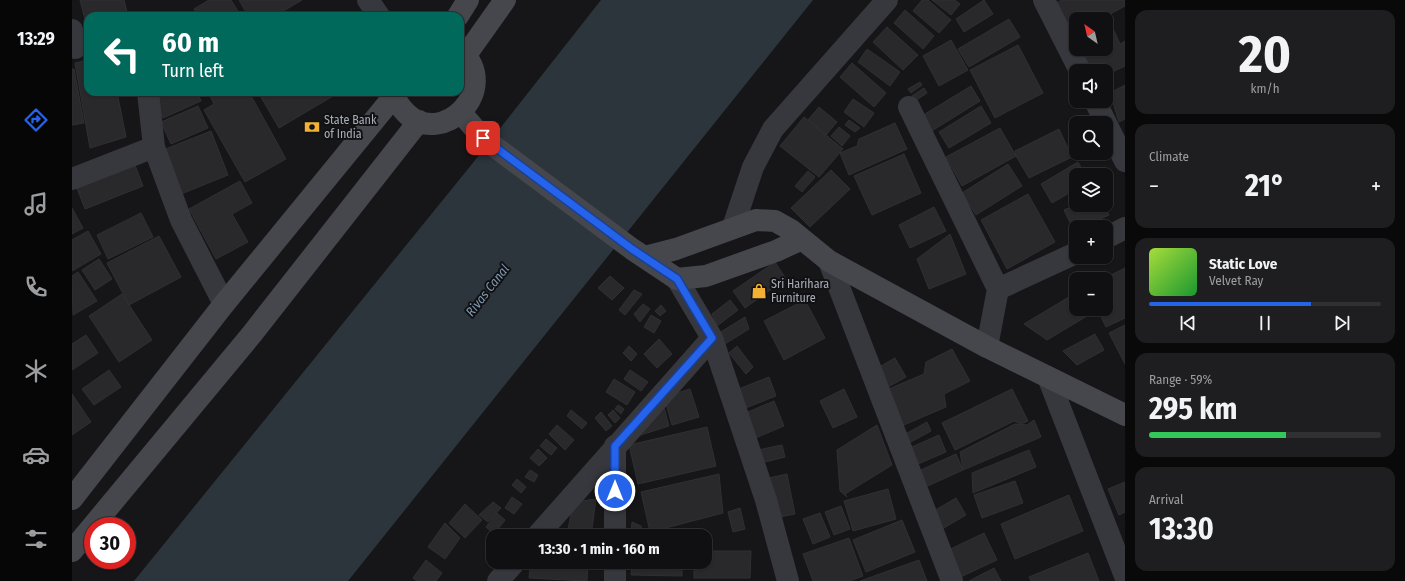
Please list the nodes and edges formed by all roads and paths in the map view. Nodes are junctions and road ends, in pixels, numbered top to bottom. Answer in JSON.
{"nodes":[{"id":1,"x":368,"y":0,"type":"edge"},
{"id":2,"x":468,"y":0,"type":"edge"},
{"id":3,"x":505,"y":0,"type":"edge"},
{"id":4,"x":887,"y":0,"type":"edge"},
{"id":5,"x":1044,"y":0,"type":"edge"},
{"id":6,"x":376,"y":12,"type":"edge"},
{"id":7,"x":460,"y":12,"type":"edge"},
{"id":8,"x":464,"y":52,"type":"edge"},
{"id":9,"x":464,"y":54,"type":"edge"},
{"id":10,"x":1076,"y":64,"type":"edge"},
{"id":11,"x":148,"y":96,"type":"edge"},
{"id":12,"x":392,"y":96,"type":"edge"},
{"id":13,"x":395,"y":96,"type":"edge"},
{"id":14,"x":909,"y":107,"type":"dead end"},
{"id":15,"x":1098,"y":108,"type":"edge"},
{"id":16,"x":461,"y":113,"type":"junction"},
{"id":17,"x":418,"y":120,"type":"junction"},
{"id":18,"x":154,"y":147,"type":"junction"},
{"id":19,"x":1125,"y":161,"type":"edge"},
{"id":20,"x":72,"y":179,"type":"edge"},
{"id":21,"x":733,"y":227,"type":"junction"},
{"id":22,"x":1125,"y":228,"type":"edge"},
{"id":23,"x":1113,"y":234,"type":"edge"},
{"id":24,"x":802,"y":239,"type":"junction"},
{"id":25,"x":638,"y":253,"type":"junction"},
{"id":26,"x":1069,"y":256,"type":"edge"},
{"id":27,"x":829,"y":261,"type":"junction"},
{"id":28,"x":677,"y":279,"type":"junction"},
{"id":29,"x":998,"y":289,"type":"junction"},
{"id":30,"x":224,"y":304,"type":"junction"},
{"id":31,"x":712,"y":338,"type":"junction"},
{"id":32,"x":987,"y":347,"type":"junction"},
{"id":33,"x":1048,"y":377,"type":"junction"},
{"id":34,"x":1125,"y":415,"type":"edge"},
{"id":35,"x":615,"y":446,"type":"junction"},
{"id":36,"x":73,"y":496,"type":"edge"},
{"id":37,"x":543,"y":529,"type":"edge"},
{"id":38,"x":615,"y":529,"type":"edge"},
{"id":39,"x":72,"y":551,"type":"edge"},
{"id":40,"x":509,"y":569,"type":"edge"},
{"id":41,"x":615,"y":569,"type":"edge"},
{"id":42,"x":1125,"y":576,"type":"edge"},
{"id":43,"x":498,"y":581,"type":"edge"},
{"id":44,"x":615,"y":581,"type":"edge"},
{"id":45,"x":788,"y":581,"type":"edge"},
{"id":46,"x":952,"y":581,"type":"edge"}],
"edges":[{"from":1,"to":6,"type":"street"},
{"from":2,"to":7,"type":"street"},
{"from":3,"to":8,"type":"street"},
{"from":4,"to":21,"type":"street"},
{"from":5,"to":10,"type":"street"},
{"from":9,"to":16,"type":"street"},
{"from":11,"to":18,"type":"street"},
{"from":12,"to":30,"type":"street"},
{"from":13,"to":17,"type":"street"},
{"from":14,"to":29,"type":"street"},
{"from":15,"to":19,"type":"street"},
{"from":16,"to":17,"type":"street"},
{"from":16,"to":25,"type":"street"},
{"from":17,"to":39,"type":"street"},
{"from":18,"to":20,"type":"street"},
{"from":18,"to":30,"type":"street"},
{"from":21,"to":24,"type":"street"},
{"from":21,"to":25,"type":"street"},
{"from":22,"to":23,"type":"street"},
{"from":24,"to":27,"type":"street"},
{"from":24,"to":28,"type":"street"},
{"from":25,"to":28,"type":"street"},
{"from":26,"to":29,"type":"street"},
{"from":27,"to":32,"type":"street"},
{"from":27,"to":46,"type":"street"},
{"from":28,"to":31,"type":"street"},
{"from":29,"to":32,"type":"street"},
{"from":30,"to":36,"type":"street"},
{"from":31,"to":35,"type":"street"},
{"from":31,"to":45,"type":"street"},
{"from":32,"to":33,"type":"street"},
{"from":33,"to":34,"type":"street"},
{"from":33,"to":42,"type":"street"},
{"from":35,"to":37,"type":"street"},
{"from":35,"to":38,"type":"street"},
{"from":40,"to":43,"type":"street"},
{"from":41,"to":44,"type":"street"}]}
